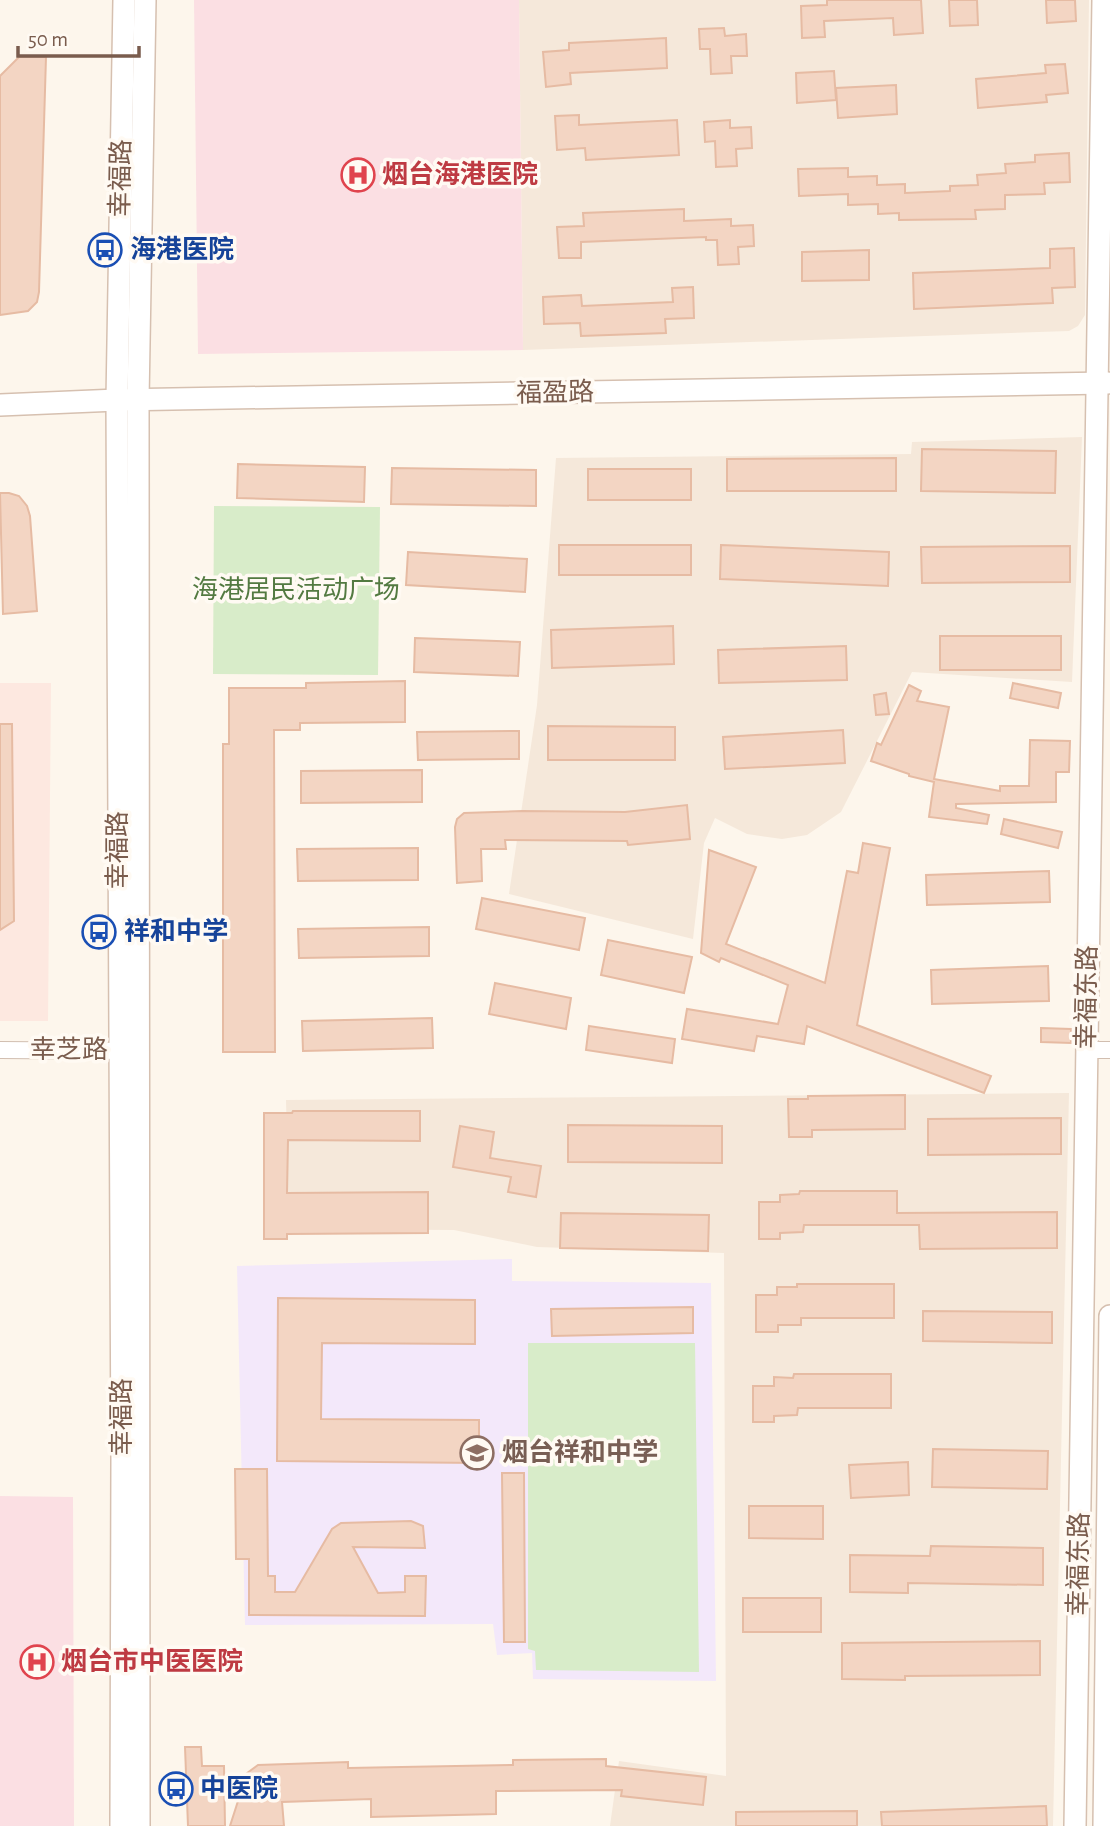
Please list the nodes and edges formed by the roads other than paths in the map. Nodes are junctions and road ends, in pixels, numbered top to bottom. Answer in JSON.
{"nodes":[{"id":1,"x":124,"y":0,"type":"edge"},
{"id":2,"x":145,"y":0,"type":"edge"},
{"id":3,"x":1103,"y":0,"type":"edge"},
{"id":4,"x":1103,"y":383,"type":"edge"},
{"id":5,"x":127,"y":400,"type":"junction"},
{"id":6,"x":0,"y":405,"type":"edge"},
{"id":7,"x":0,"y":1049,"type":"edge"},
{"id":8,"x":1110,"y":1050,"type":"edge"},
{"id":9,"x":128,"y":1051,"type":"junction"},
{"id":10,"x":1087,"y":1051,"type":"junction"},
{"id":11,"x":1110,"y":1317,"type":"edge"},
{"id":12,"x":121,"y":1826,"type":"edge"},
{"id":13,"x":139,"y":1826,"type":"edge"},
{"id":14,"x":1075,"y":1826,"type":"edge"},
{"id":15,"x":1104,"y":1826,"type":"edge"}],
"edges":[{"from":1,"to":5,"type":"street","name":"幸福路"},
{"from":2,"to":5,"type":"street","name":"幸福路"},
{"from":3,"to":4,"type":"street","name":"幸福东路"},
{"from":4,"to":5,"type":"street","name":"福盈路"},
{"from":4,"to":10,"type":"street","name":"幸福东路"},
{"from":5,"to":6,"type":"street","name":"福盈路"},
{"from":5,"to":9,"type":"street","name":"幸福路"},
{"from":7,"to":9,"type":"street","name":"幸芝路"},
{"from":8,"to":10,"type":"street"},
{"from":9,"to":12,"type":"street","name":"幸福路"},
{"from":9,"to":13,"type":"street","name":"幸福路"},
{"from":10,"to":14,"type":"street","name":"幸福东路"},
{"from":11,"to":15,"type":"street","name":"幸福东路"}]}
